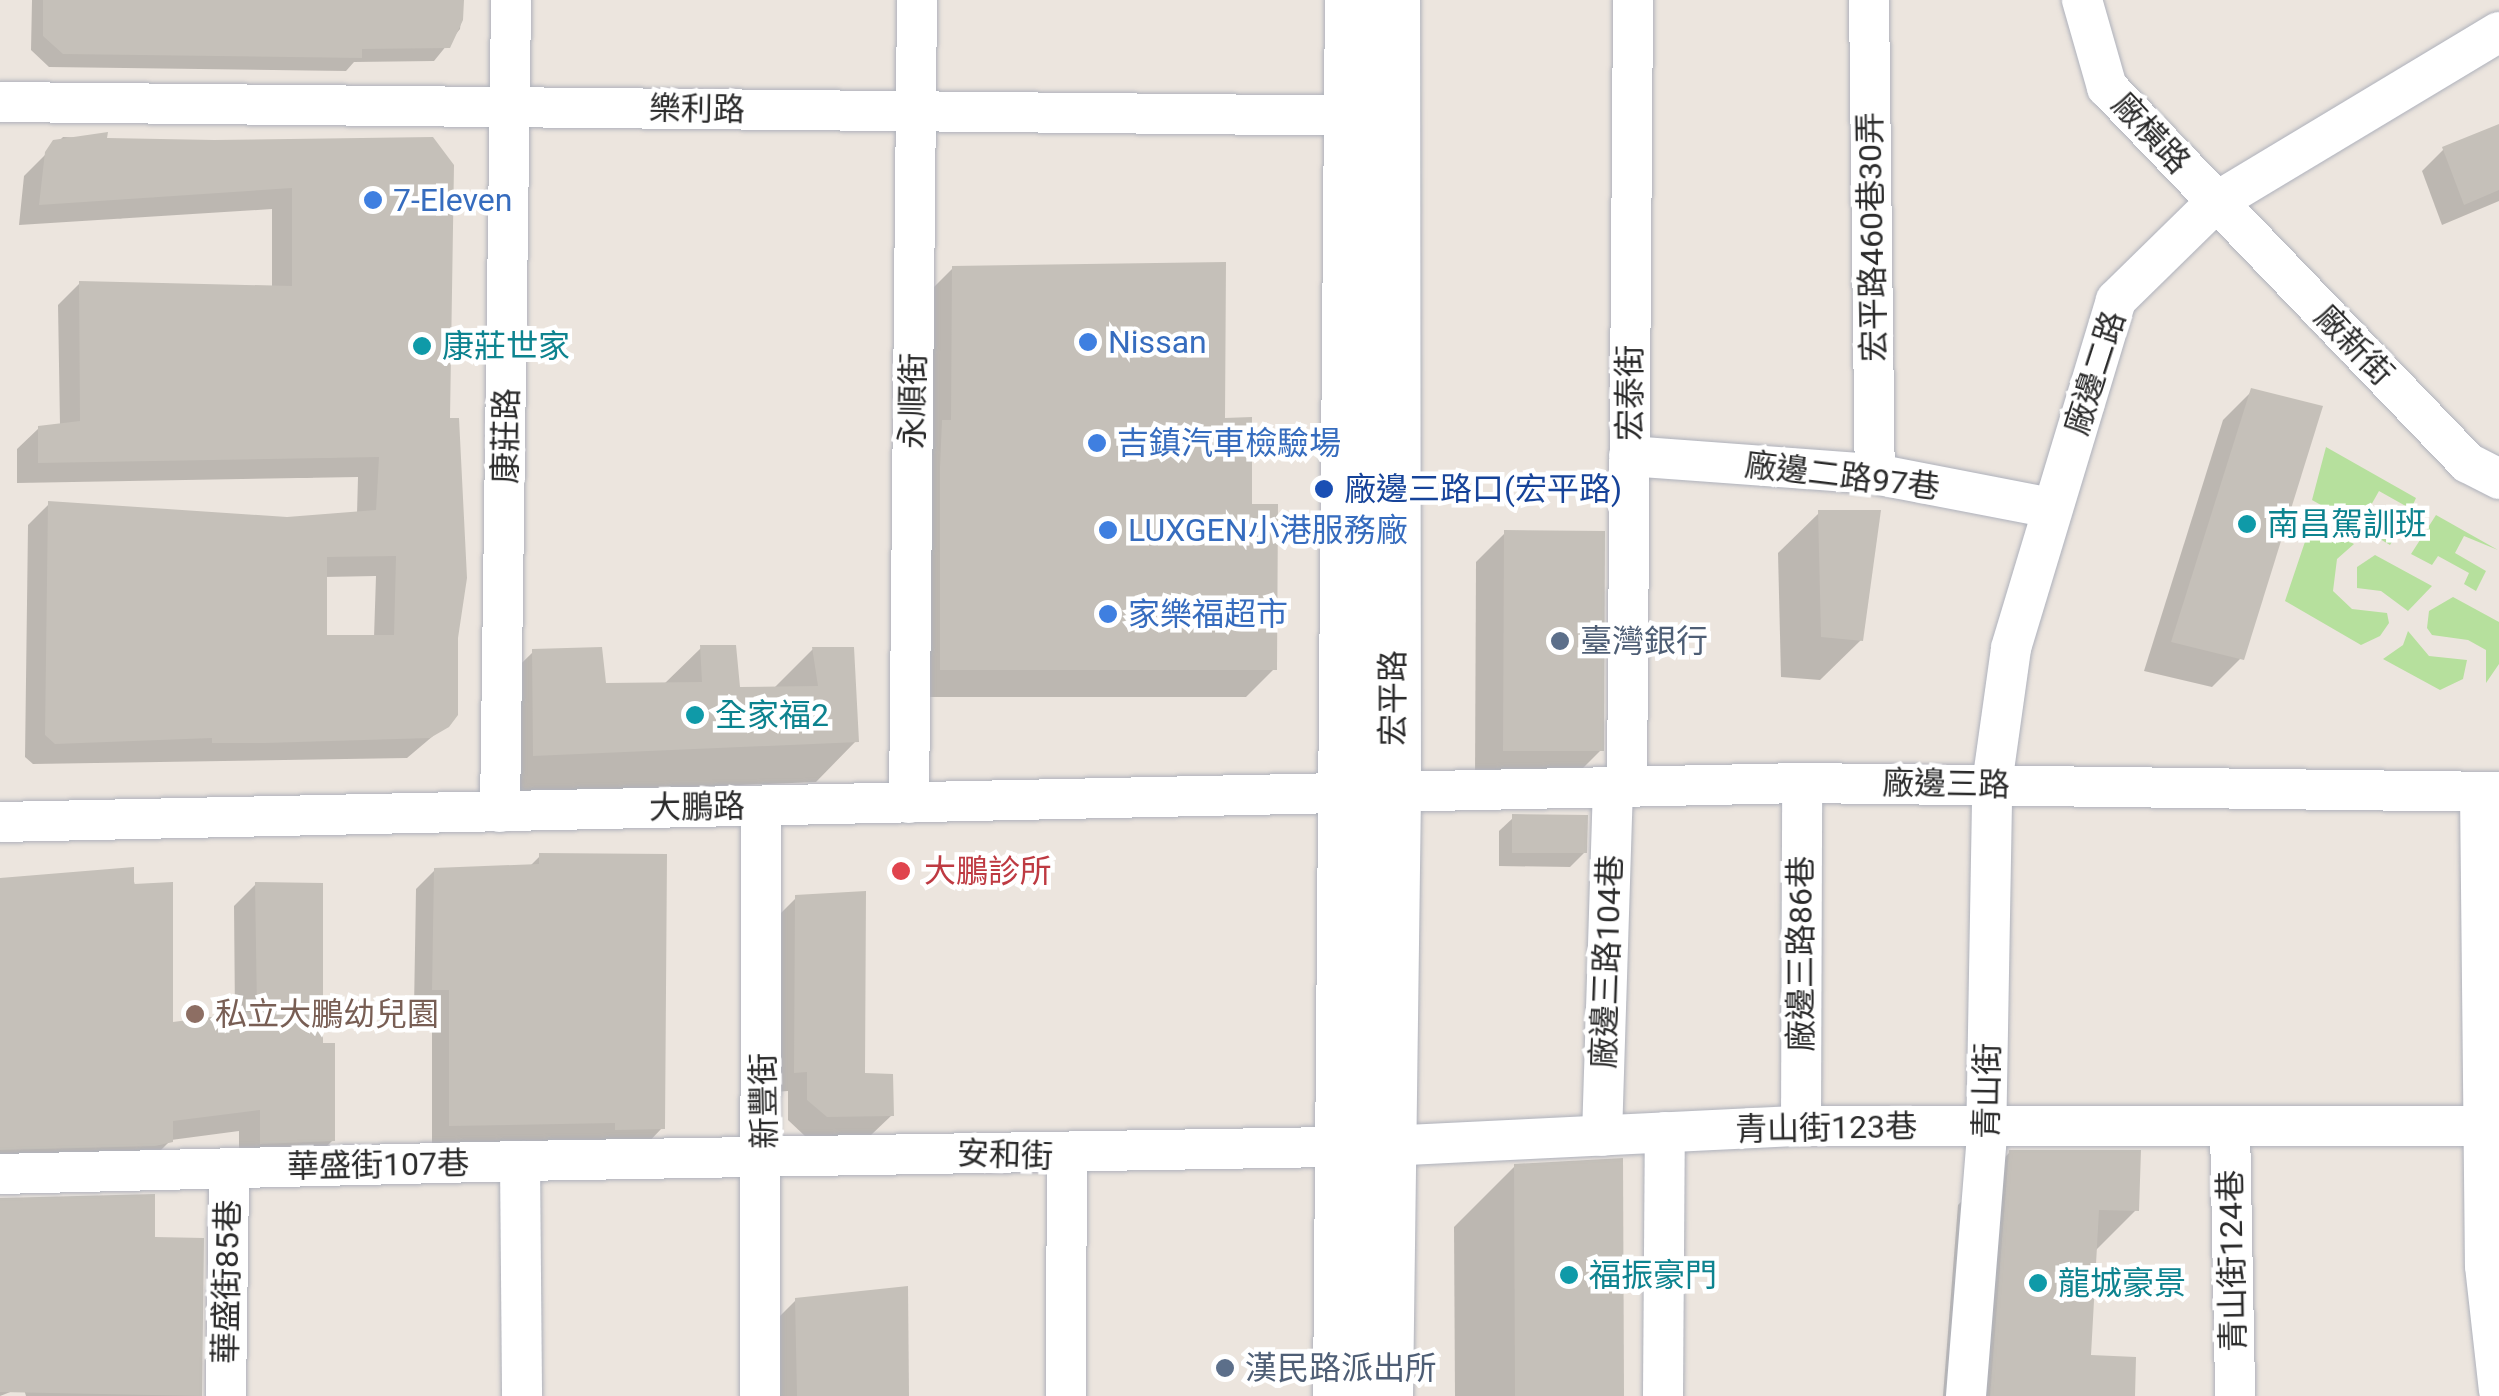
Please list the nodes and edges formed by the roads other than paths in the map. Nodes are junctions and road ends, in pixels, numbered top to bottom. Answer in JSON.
{"nodes":[{"id":1,"x":511,"y":0,"type":"edge"},
{"id":2,"x":917,"y":0,"type":"edge"},
{"id":3,"x":1352,"y":0,"type":"edge"},
{"id":4,"x":1392,"y":0,"type":"edge"},
{"id":5,"x":1633,"y":0,"type":"edge"},
{"id":6,"x":1868,"y":0,"type":"edge"},
{"id":7,"x":2082,"y":0,"type":"edge"},
{"id":8,"x":2499,"y":32,"type":"edge"},
{"id":9,"x":0,"y":102,"type":"edge"},
{"id":10,"x":510,"y":106,"type":"junction"},
{"id":11,"x":916,"y":111,"type":"junction"},
{"id":12,"x":1374,"y":116,"type":"junction"},
{"id":13,"x":2216,"y":202,"type":"junction"},
{"id":14,"x":1630,"y":456,"type":"junction"},
{"id":15,"x":1875,"y":474,"type":"junction"},
{"id":16,"x":2499,"y":479,"type":"edge"},
{"id":17,"x":2052,"y":508,"type":"junction"},
{"id":18,"x":1802,"y":783,"type":"junction"},
{"id":19,"x":1992,"y":784,"type":"junction"},
{"id":20,"x":1620,"y":787,"type":"junction"},
{"id":21,"x":2490,"y":792,"type":"edge"},
{"id":22,"x":1371,"y":793,"type":"junction"},
{"id":23,"x":910,"y":803,"type":"junction"},
{"id":24,"x":760,"y":806,"type":"junction"},
{"id":25,"x":500,"y":812,"type":"junction"},
{"id":26,"x":0,"y":822,"type":"edge"},
{"id":27,"x":1801,"y":1126,"type":"junction"},
{"id":28,"x":2230,"y":1126,"type":"junction"},
{"id":29,"x":2483,"y":1126,"type":"junction"},
{"id":30,"x":1987,"y":1127,"type":"junction"},
{"id":31,"x":1665,"y":1132,"type":"junction"},
{"id":32,"x":1602,"y":1136,"type":"junction"},
{"id":33,"x":1364,"y":1146,"type":"junction"},
{"id":34,"x":1067,"y":1152,"type":"junction"},
{"id":35,"x":765,"y":1154,"type":"junction"},
{"id":36,"x":520,"y":1161,"type":"junction"},
{"id":37,"x":229,"y":1168,"type":"junction"},
{"id":38,"x":0,"y":1174,"type":"edge"},
{"id":39,"x":2499,"y":1390,"type":"edge"},
{"id":40,"x":226,"y":1396,"type":"edge"},
{"id":41,"x":522,"y":1396,"type":"edge"},
{"id":42,"x":760,"y":1396,"type":"edge"},
{"id":43,"x":1066,"y":1396,"type":"edge"},
{"id":44,"x":1340,"y":1396,"type":"edge"},
{"id":45,"x":1385,"y":1396,"type":"edge"},
{"id":46,"x":1663,"y":1396,"type":"edge"},
{"id":47,"x":1966,"y":1396,"type":"edge"},
{"id":48,"x":2235,"y":1396,"type":"edge"}],
"edges":[{"from":1,"to":10,"type":"street","name":"康莊路"},
{"from":2,"to":11,"type":"street","name":"永順街"},
{"from":3,"to":12,"type":"street","name":"宏平路"},
{"from":4,"to":12,"type":"street","name":"宏平路"},
{"from":5,"to":14,"type":"street","name":"宏泰街"},
{"from":6,"to":15,"type":"street","name":"宏平路460巷30弄"},
{"from":7,"to":13,"type":"street","name":"廠橫路"},
{"from":8,"to":13,"type":"street","name":"廠邊二路"},
{"from":9,"to":10,"type":"street","name":"樂利路"},
{"from":10,"to":11,"type":"street","name":"樂利路"},
{"from":10,"to":25,"type":"street","name":"康莊路"},
{"from":11,"to":12,"type":"street","name":"樂利路"},
{"from":11,"to":23,"type":"street","name":"永順街"},
{"from":12,"to":22,"type":"street","name":"宏平路"},
{"from":13,"to":16,"type":"street","name":"廠新街"},
{"from":13,"to":17,"type":"street","name":"廠邊二路"},
{"from":14,"to":15,"type":"street","name":"廠邊二路97巷"},
{"from":14,"to":20,"type":"street","name":"宏泰街"},
{"from":15,"to":17,"type":"street","name":"廠邊二路97巷"},
{"from":17,"to":19,"type":"street","name":"廠邊二路"},
{"from":18,"to":19,"type":"street","name":"廠邊三路"},
{"from":18,"to":20,"type":"street","name":"廠邊三路"},
{"from":18,"to":27,"type":"street","name":"廠邊三路86巷"},
{"from":19,"to":21,"type":"street","name":"廠邊三路"},
{"from":19,"to":30,"type":"street","name":"青山街"},
{"from":20,"to":22,"type":"street","name":"廠邊三路"},
{"from":20,"to":32,"type":"street","name":"廠邊三路104巷"},
{"from":21,"to":29,"type":"street"},
{"from":22,"to":23,"type":"street","name":"大鵬路"},
{"from":22,"to":33,"type":"street","name":"宏平路"},
{"from":23,"to":24,"type":"street","name":"大鵬路"},
{"from":24,"to":25,"type":"street","name":"大鵬路"},
{"from":24,"to":35,"type":"street","name":"新豐街"},
{"from":25,"to":26,"type":"street","name":"大鵬路"},
{"from":27,"to":30,"type":"street","name":"青山街123巷"},
{"from":27,"to":31,"type":"street","name":"青山街123巷"},
{"from":28,"to":29,"type":"street","name":"青山街124巷"},
{"from":28,"to":30,"type":"street","name":"青山街124巷"},
{"from":28,"to":48,"type":"street","name":"青山街124巷"},
{"from":29,"to":39,"type":"street"},
{"from":30,"to":47,"type":"street","name":"青山街"},
{"from":31,"to":32,"type":"street","name":"青山街123巷"},
{"from":31,"to":46,"type":"street"},
{"from":32,"to":33,"type":"street","name":"青山街123巷"},
{"from":33,"to":34,"type":"street","name":"青山街123巷"},
{"from":33,"to":44,"type":"street","name":"宏平路"},
{"from":33,"to":45,"type":"street","name":"宏平路"},
{"from":34,"to":35,"type":"street","name":"安和街"},
{"from":34,"to":43,"type":"street","name":"安和街"},
{"from":35,"to":36,"type":"street","name":"安和街"},
{"from":35,"to":42,"type":"street","name":"新豐街"},
{"from":36,"to":37,"type":"street","name":"華盛街107巷"},
{"from":36,"to":41,"type":"street"},
{"from":37,"to":38,"type":"street","name":"華盛街107巷"},
{"from":37,"to":40,"type":"street","name":"華盛街85巷"}]}
